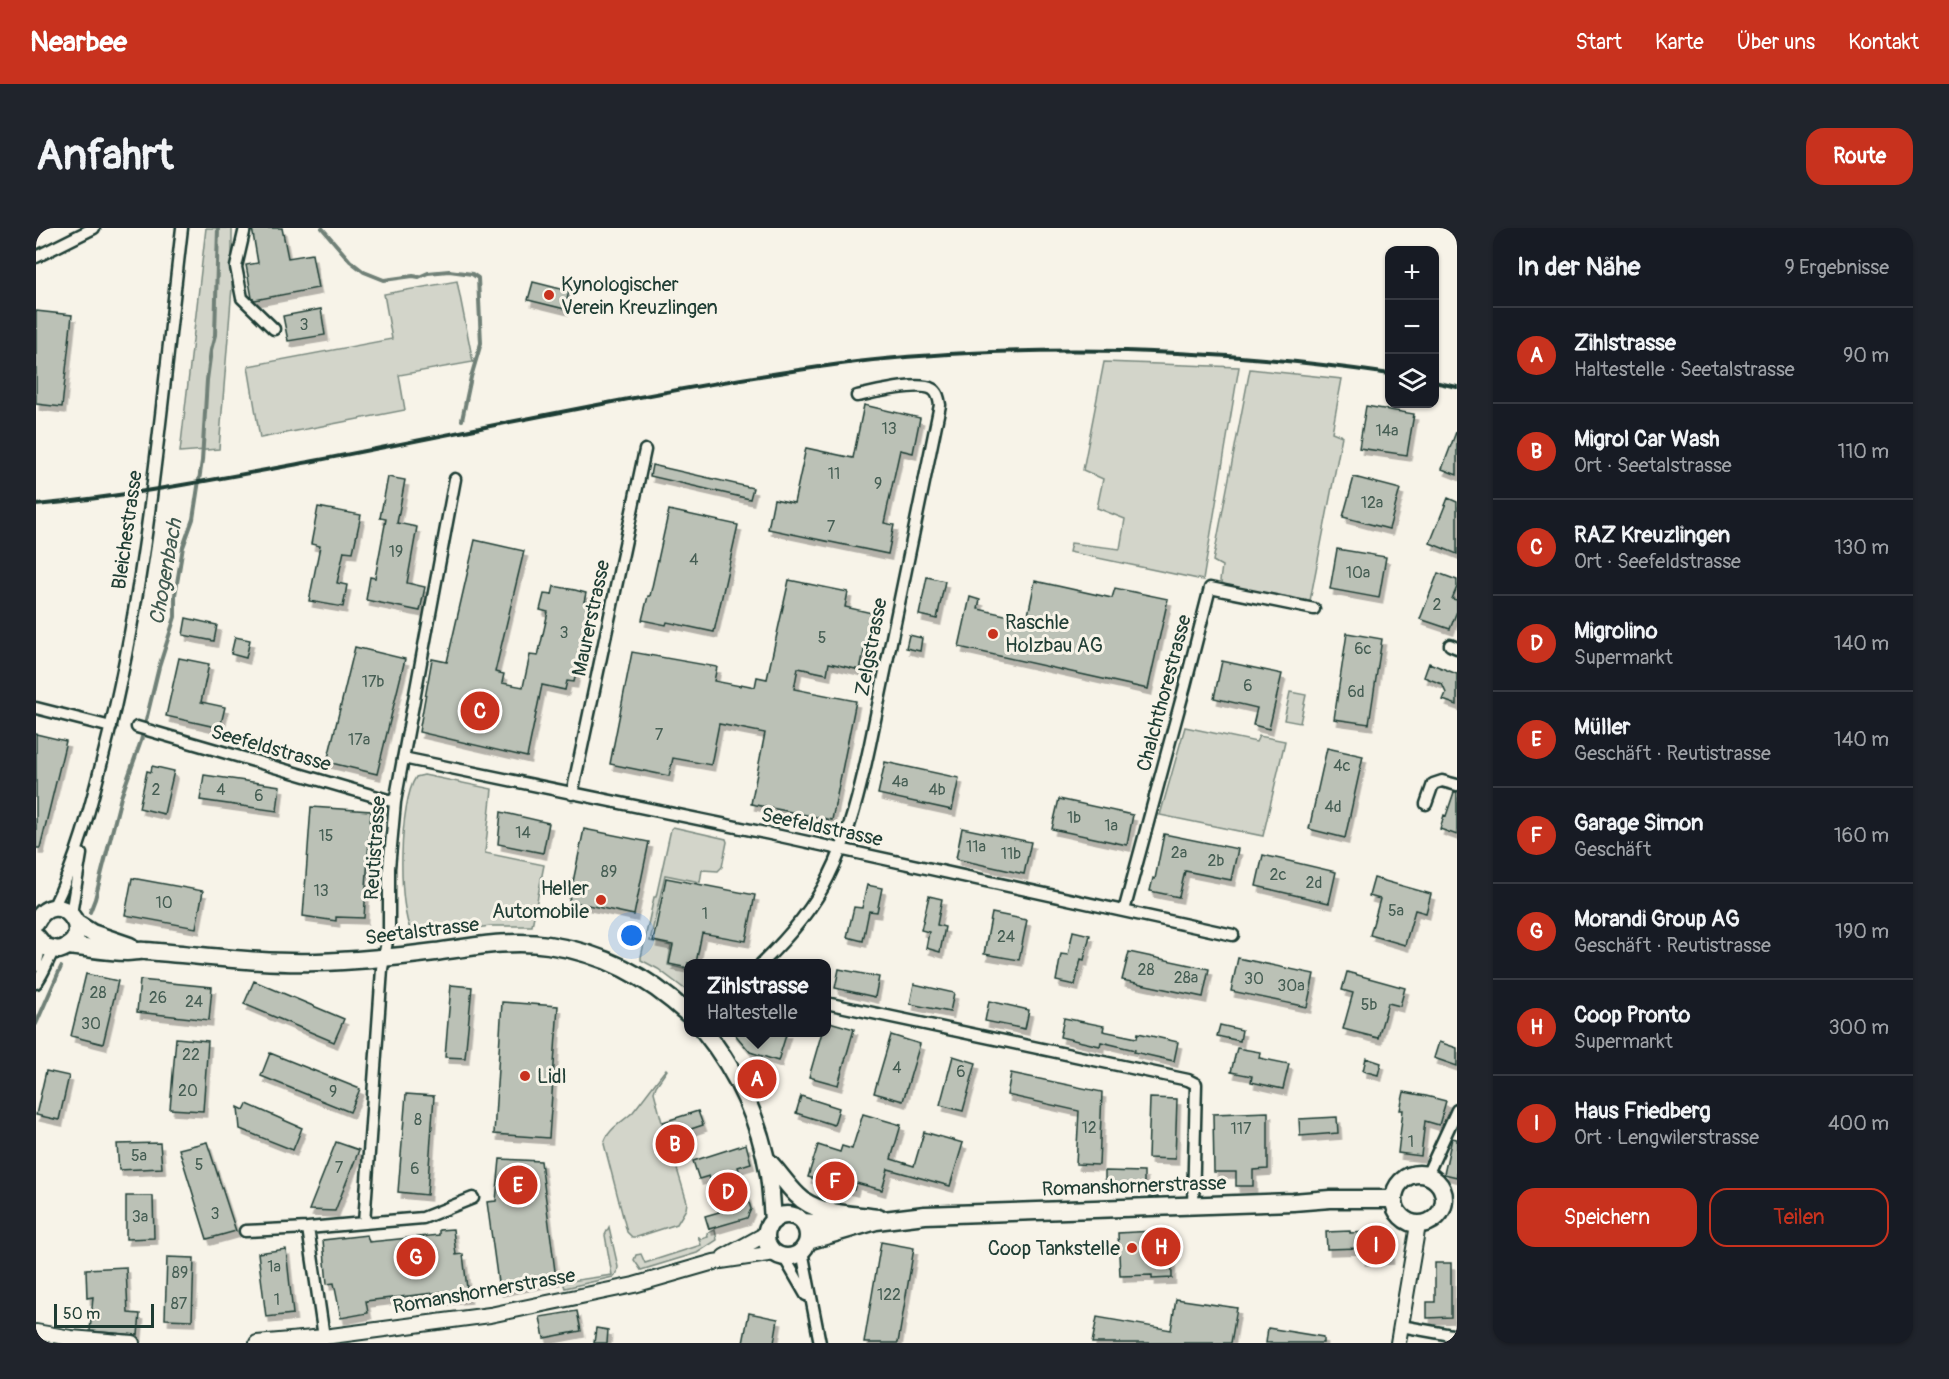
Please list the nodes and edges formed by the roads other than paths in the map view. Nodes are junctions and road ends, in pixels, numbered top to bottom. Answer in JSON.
{"nodes":[{"id":1,"x":94,"y":228,"type":"edge"},
{"id":2,"x":182,"y":228,"type":"edge"},
{"id":3,"x":245,"y":228,"type":"edge"},
{"id":4,"x":36,"y":257,"type":"edge"},
{"id":5,"x":274,"y":329,"type":"dead end"},
{"id":6,"x":856,"y":396,"type":"dead end"},
{"id":7,"x":645,"y":450,"type":"dead end"},
{"id":8,"x":455,"y":479,"type":"dead end"},
{"id":9,"x":1314,"y":609,"type":"dead end"},
{"id":10,"x":36,"y":708,"type":"edge"},
{"id":11,"x":111,"y":727,"type":"junction"},
{"id":12,"x":137,"y":727,"type":"dead end"},
{"id":13,"x":404,"y":759,"type":"junction"},
{"id":14,"x":1457,"y":785,"type":"edge"},
{"id":15,"x":572,"y":794,"type":"junction"},
{"id":16,"x":395,"y":802,"type":"junction"},
{"id":17,"x":1426,"y":804,"type":"dead end"},
{"id":18,"x":83,"y":833,"type":"junction"},
{"id":19,"x":840,"y":849,"type":"junction"},
{"id":20,"x":1124,"y":910,"type":"junction"},
{"id":21,"x":41,"y":915,"type":"edge"},
{"id":22,"x":74,"y":918,"type":"junction"},
{"id":23,"x":1233,"y":935,"type":"dead end"},
{"id":24,"x":50,"y":944,"type":"edge"},
{"id":25,"x":142,"y":950,"type":"junction"},
{"id":26,"x":384,"y":958,"type":"junction"},
{"id":27,"x":765,"y":959,"type":"edge"},
{"id":28,"x":36,"y":966,"type":"edge"},
{"id":29,"x":36,"y":983,"type":"edge"},
{"id":30,"x":831,"y":1004,"type":"edge"},
{"id":31,"x":684,"y":1011,"type":"edge"},
{"id":32,"x":708,"y":1037,"type":"edge"},
{"id":33,"x":1457,"y":1110,"type":"edge"},
{"id":34,"x":765,"y":1157,"type":"junction"},
{"id":35,"x":1427,"y":1175,"type":"junction"},
{"id":36,"x":769,"y":1176,"type":"junction"},
{"id":37,"x":1451,"y":1195,"type":"edge"},
{"id":38,"x":473,"y":1198,"type":"dead end"},
{"id":39,"x":1394,"y":1199,"type":"junction"},
{"id":40,"x":1192,"y":1206,"type":"junction"},
{"id":41,"x":798,"y":1219,"type":"junction"},
{"id":42,"x":882,"y":1220,"type":"junction"},
{"id":43,"x":364,"y":1223,"type":"junction"},
{"id":44,"x":1418,"y":1225,"type":"junction"},
{"id":45,"x":308,"y":1228,"type":"junction"},
{"id":46,"x":770,"y":1228,"type":"junction"},
{"id":47,"x":245,"y":1231,"type":"dead end"},
{"id":48,"x":805,"y":1246,"type":"junction"},
{"id":49,"x":780,"y":1255,"type":"junction"},
{"id":50,"x":714,"y":1262,"type":"junction"},
{"id":51,"x":812,"y":1306,"type":"junction"},
{"id":52,"x":1401,"y":1326,"type":"junction"},
{"id":53,"x":36,"y":1332,"type":"edge"},
{"id":54,"x":1457,"y":1336,"type":"edge"},
{"id":55,"x":324,"y":1337,"type":"junction"},
{"id":56,"x":132,"y":1343,"type":"edge"},
{"id":57,"x":257,"y":1343,"type":"edge"},
{"id":58,"x":820,"y":1343,"type":"edge"},
{"id":59,"x":1398,"y":1343,"type":"edge"}],
"edges":[{"from":1,"to":4,"type":"street"},
{"from":2,"to":11,"type":"street","name":"Bleichestrasse"},
{"from":3,"to":5,"type":"street"},
{"from":6,"to":19,"type":"street","name":"Zelgstrasse"},
{"from":7,"to":15,"type":"street","name":"Maurerstrasse"},
{"from":8,"to":13,"type":"street","name":"Reutistrasse"},
{"from":9,"to":20,"type":"street","name":"Chalchthorestrasse"},
{"from":10,"to":11,"type":"street"},
{"from":11,"to":18,"type":"street","name":"Bleichestrasse"},
{"from":12,"to":16,"type":"street","name":"Seefeldstrasse"},
{"from":13,"to":15,"type":"street","name":"Seefeldstrasse"},
{"from":13,"to":16,"type":"street","name":"Reutistrasse"},
{"from":14,"to":17,"type":"street"},
{"from":15,"to":19,"type":"street","name":"Seefeldstrasse"},
{"from":16,"to":26,"type":"street","name":"Reutistrasse"},
{"from":18,"to":21,"type":"street","name":"Bleichestrasse"},
{"from":18,"to":22,"type":"street","name":"Bleichestrasse"},
{"from":19,"to":20,"type":"street","name":"Seefeldstrasse"},
{"from":19,"to":27,"type":"street","name":"Zelgstrasse"},
{"from":20,"to":23,"type":"street","name":"Seefeldstrasse"},
{"from":21,"to":22,"type":"main road","name":"Seetalstrasse"},
{"from":22,"to":24,"type":"main road"},
{"from":22,"to":25,"type":"main road","name":"Seetalstrasse"},
{"from":24,"to":25,"type":"main road","name":"Seetalstrasse"},
{"from":24,"to":28,"type":"street"},
{"from":24,"to":29,"type":"street"},
{"from":25,"to":26,"type":"main road","name":"Seetalstrasse"},
{"from":26,"to":31,"type":"main road","name":"Seetalstrasse"},
{"from":26,"to":43,"type":"street","name":"Reutistrasse"},
{"from":30,"to":40,"type":"street"},
{"from":32,"to":34,"type":"main road"},
{"from":33,"to":35,"type":"street"},
{"from":34,"to":36,"type":"main road"},
{"from":34,"to":42,"type":"main road"},
{"from":35,"to":37,"type":"main road"},
{"from":35,"to":39,"type":"main road"},
{"from":36,"to":41,"type":"main road"},
{"from":36,"to":46,"type":"main road"},
{"from":37,"to":44,"type":"main road"},
{"from":38,"to":43,"type":"street"},
{"from":39,"to":40,"type":"main road","name":"Romanshornerstrasse"},
{"from":39,"to":44,"type":"main road"},
{"from":40,"to":42,"type":"main road","name":"Romanshornerstrasse"},
{"from":41,"to":42,"type":"main road","name":"Romanshornerstrasse"},
{"from":41,"to":46,"type":"main road"},
{"from":41,"to":48,"type":"main road"},
{"from":42,"to":48,"type":"main road","name":"Romanshornerstrasse"},
{"from":43,"to":45,"type":"street"},
{"from":44,"to":52,"type":"street"},
{"from":45,"to":47,"type":"street"},
{"from":45,"to":55,"type":"street"},
{"from":46,"to":49,"type":"main road"},
{"from":46,"to":50,"type":"street","name":"Romanshornerstrasse"},
{"from":48,"to":49,"type":"main road"},
{"from":48,"to":51,"type":"street"},
{"from":49,"to":50,"type":"street","name":"Romanshornerstrasse"},
{"from":49,"to":51,"type":"street"},
{"from":50,"to":55,"type":"street","name":"Romanshornerstrasse"},
{"from":51,"to":58,"type":"street"},
{"from":52,"to":54,"type":"street"},
{"from":52,"to":59,"type":"street"},
{"from":53,"to":56,"type":"street"},
{"from":55,"to":57,"type":"street","name":"Romanshornerstrasse"}]}
